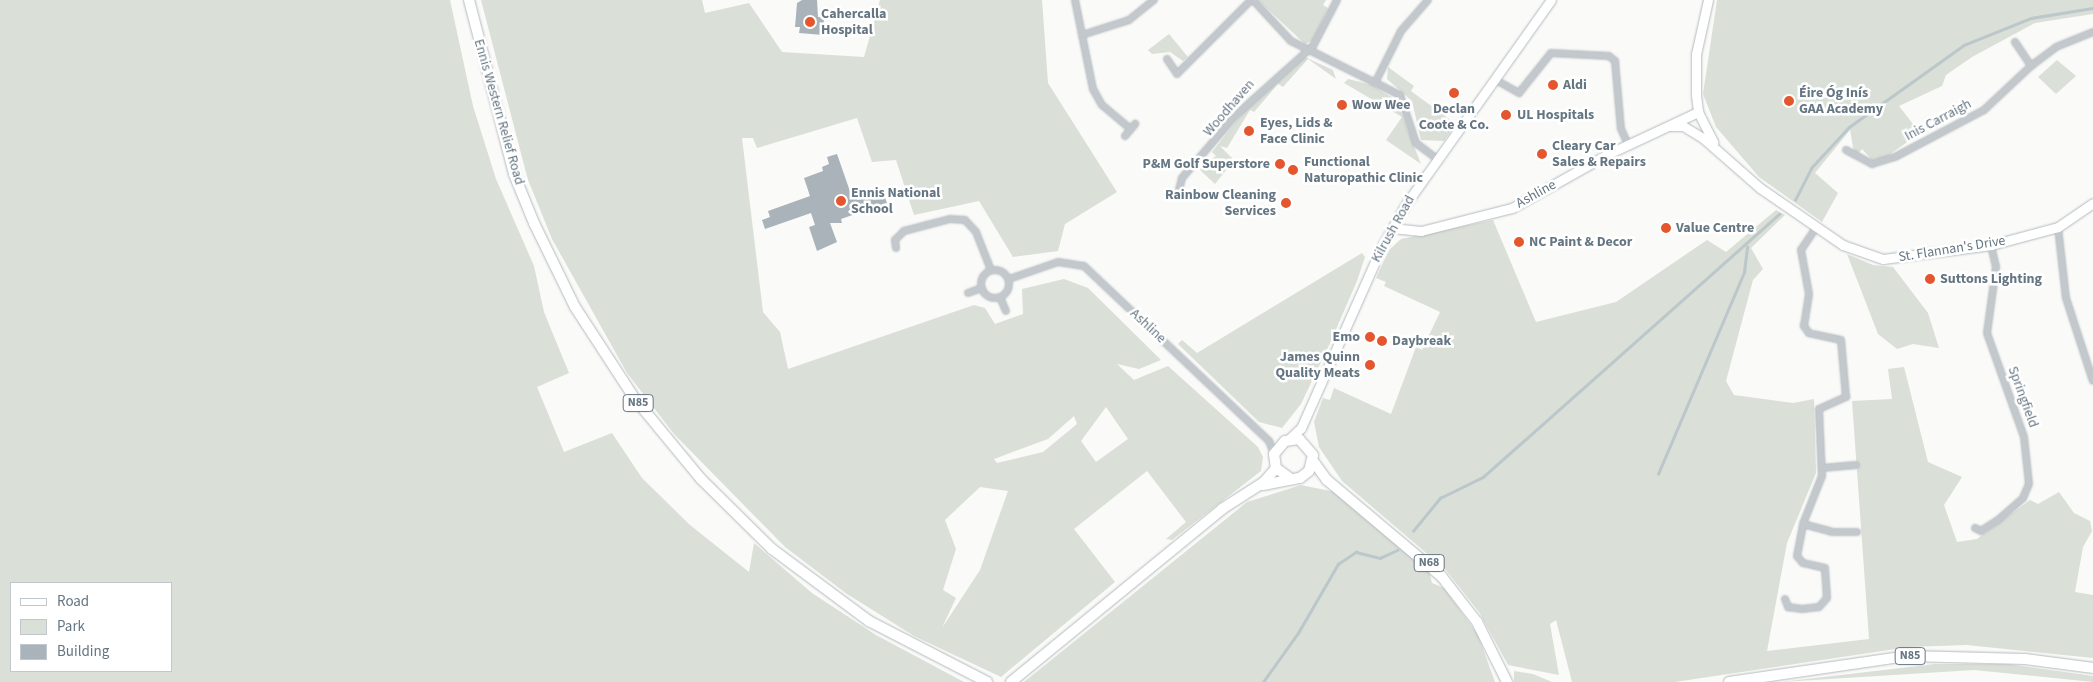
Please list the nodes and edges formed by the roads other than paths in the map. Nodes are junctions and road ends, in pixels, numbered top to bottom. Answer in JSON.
{"nodes":[{"id":1,"x":469,"y":0,"type":"edge"},
{"id":2,"x":1075,"y":0,"type":"edge"},
{"id":3,"x":1154,"y":0,"type":"edge"},
{"id":4,"x":1252,"y":0,"type":"edge"},
{"id":5,"x":1337,"y":0,"type":"edge"},
{"id":6,"x":1428,"y":0,"type":"edge"},
{"id":7,"x":1551,"y":0,"type":"edge"},
{"id":8,"x":1708,"y":0,"type":"edge"},
{"id":9,"x":2093,"y":32,"type":"edge"},
{"id":10,"x":1082,"y":35,"type":"junction"},
{"id":11,"x":2014,"y":42,"type":"dead end"},
{"id":12,"x":1306,"y":51,"type":"junction"},
{"id":13,"x":1167,"y":59,"type":"dead end"},
{"id":14,"x":2031,"y":66,"type":"junction"},
{"id":15,"x":1494,"y":80,"type":"junction"},
{"id":16,"x":1376,"y":81,"type":"junction"},
{"id":17,"x":1698,"y":112,"type":"junction"},
{"id":18,"x":1135,"y":124,"type":"dead end"},
{"id":19,"x":1670,"y":126,"type":"junction"},
{"id":20,"x":1128,"y":127,"type":"junction"},
{"id":21,"x":1125,"y":136,"type":"dead end"},
{"id":22,"x":1628,"y":144,"type":"junction"},
{"id":23,"x":1718,"y":149,"type":"junction"},
{"id":24,"x":1846,"y":150,"type":"dead end"},
{"id":25,"x":1436,"y":158,"type":"junction"},
{"id":26,"x":1179,"y":190,"type":"dead end"},
{"id":27,"x":2093,"y":203,"type":"edge"},
{"id":28,"x":2058,"y":227,"type":"junction"},
{"id":29,"x":1392,"y":228,"type":"junction"},
{"id":30,"x":1816,"y":228,"type":"junction"},
{"id":31,"x":1992,"y":245,"type":"junction"},
{"id":32,"x":896,"y":248,"type":"dead end"},
{"id":33,"x":991,"y":270,"type":"junction"},
{"id":34,"x":1009,"y":279,"type":"junction"},
{"id":35,"x":982,"y":288,"type":"junction"},
{"id":36,"x":968,"y":293,"type":"dead end"},
{"id":37,"x":1000,"y":297,"type":"junction"},
{"id":38,"x":1006,"y":311,"type":"dead end"},
{"id":39,"x":2093,"y":381,"type":"edge"},
{"id":40,"x":1301,"y":428,"type":"junction"},
{"id":41,"x":1269,"y":441,"type":"junction"},
{"id":42,"x":1285,"y":441,"type":"junction"},
{"id":43,"x":1307,"y":444,"type":"junction"},
{"id":44,"x":1274,"y":454,"type":"junction"},
{"id":45,"x":1314,"y":461,"type":"junction"},
{"id":46,"x":1856,"y":465,"type":"dead end"},
{"id":47,"x":1276,"y":468,"type":"junction"},
{"id":48,"x":1822,"y":468,"type":"junction"},
{"id":49,"x":1295,"y":478,"type":"junction"},
{"id":50,"x":1327,"y":480,"type":"junction"},
{"id":51,"x":1254,"y":489,"type":"junction"},
{"id":52,"x":1803,"y":524,"type":"junction"},
{"id":53,"x":1975,"y":528,"type":"dead end"},
{"id":54,"x":1858,"y":532,"type":"dead end"},
{"id":55,"x":1786,"y":599,"type":"dead end"},
{"id":56,"x":2093,"y":668,"type":"edge"},
{"id":57,"x":1501,"y":677,"type":"edge"},
{"id":58,"x":987,"y":682,"type":"edge"},
{"id":59,"x":1011,"y":682,"type":"edge"},
{"id":60,"x":1507,"y":682,"type":"edge"},
{"id":61,"x":1729,"y":682,"type":"edge"}],
"edges":[{"from":1,"to":58,"type":"main road","name":"Ennis Western Relief Road","number":"N85"},
{"from":2,"to":10,"type":"street"},
{"from":3,"to":10,"type":"street"},
{"from":4,"to":12,"type":"street"},
{"from":4,"to":13,"type":"street"},
{"from":5,"to":12,"type":"street","name":"Woodhaven"},
{"from":6,"to":16,"type":"street"},
{"from":7,"to":15,"type":"street","name":"Kilrush Road"},
{"from":8,"to":17,"type":"street"},
{"from":9,"to":14,"type":"street","name":"Inis Carraigh"},
{"from":10,"to":20,"type":"street"},
{"from":11,"to":14,"type":"street"},
{"from":12,"to":16,"type":"street"},
{"from":12,"to":26,"type":"street","name":"Woodhaven"},
{"from":14,"to":24,"type":"street","name":"Inis Carraigh"},
{"from":15,"to":22,"type":"street"},
{"from":15,"to":25,"type":"street","name":"Kilrush Road"},
{"from":16,"to":25,"type":"street"},
{"from":17,"to":19,"type":"street","name":"Ashline"},
{"from":17,"to":23,"type":"street"},
{"from":18,"to":20,"type":"street"},
{"from":19,"to":22,"type":"street","name":"Ashline"},
{"from":19,"to":23,"type":"street"},
{"from":20,"to":21,"type":"street"},
{"from":22,"to":29,"type":"street","name":"Ashline"},
{"from":23,"to":30,"type":"street","name":"St. Flannan's Drive"},
{"from":25,"to":29,"type":"street","name":"Kilrush Road"},
{"from":27,"to":28,"type":"street","name":"St. Flannan's Drive"},
{"from":28,"to":31,"type":"street","name":"St. Flannan's Drive"},
{"from":28,"to":39,"type":"street"},
{"from":29,"to":40,"type":"street","name":"Kilrush Road"},
{"from":30,"to":31,"type":"street","name":"St. Flannan's Drive"},
{"from":30,"to":48,"type":"street"},
{"from":31,"to":53,"type":"street","name":"Springfield"},
{"from":32,"to":33,"type":"street"},
{"from":33,"to":34,"type":"street"},
{"from":33,"to":35,"type":"street"},
{"from":34,"to":37,"type":"street"},
{"from":34,"to":41,"type":"street","name":"Ashline"},
{"from":35,"to":36,"type":"street"},
{"from":35,"to":37,"type":"street"},
{"from":37,"to":38,"type":"street"},
{"from":40,"to":42,"type":"street","name":"Kilrush Road"},
{"from":40,"to":43,"type":"street"},
{"from":41,"to":42,"type":"street"},
{"from":41,"to":44,"type":"street","name":"Ashline"},
{"from":42,"to":43,"type":"main road"},
{"from":42,"to":44,"type":"main road"},
{"from":43,"to":45,"type":"main road","number":"N68"},
{"from":44,"to":47,"type":"main road"},
{"from":45,"to":49,"type":"main road"},
{"from":45,"to":50,"type":"main road","number":"N68"},
{"from":46,"to":48,"type":"street"},
{"from":47,"to":49,"type":"main road"},
{"from":47,"to":51,"type":"main road"},
{"from":48,"to":52,"type":"street"},
{"from":49,"to":50,"type":"main road"},
{"from":49,"to":51,"type":"main road"},
{"from":50,"to":57,"type":"main road","number":"N68"},
{"from":51,"to":59,"type":"main road"},
{"from":52,"to":54,"type":"street"},
{"from":52,"to":55,"type":"street"},
{"from":56,"to":61,"type":"main road","number":"N85"},
{"from":57,"to":60,"type":"main road","number":"N68"}]}
